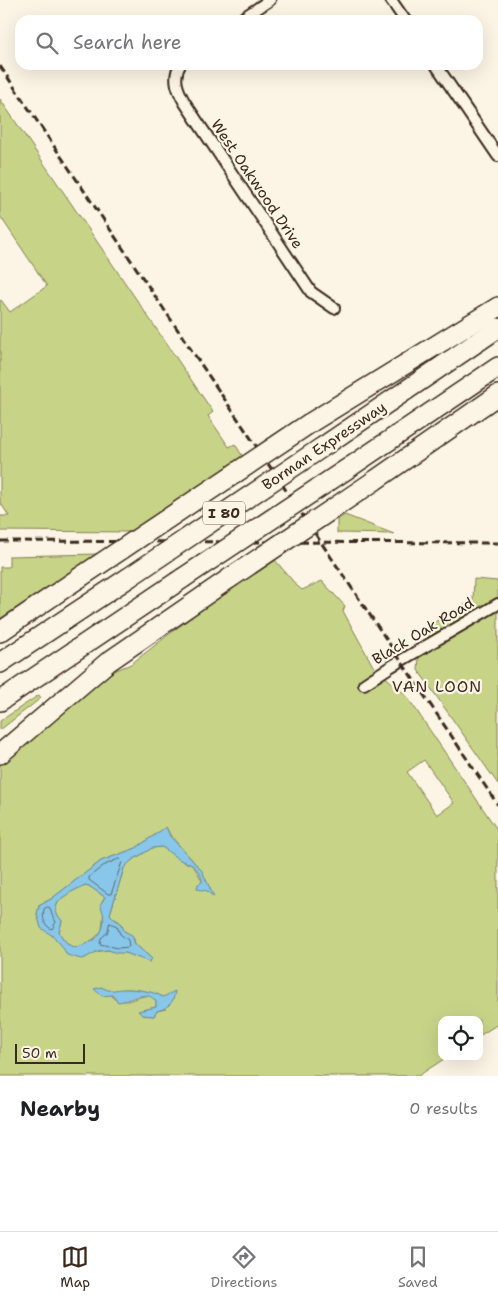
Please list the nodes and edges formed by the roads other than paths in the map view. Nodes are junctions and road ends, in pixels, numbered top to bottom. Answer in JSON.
{"nodes":[{"id":1,"x":270,"y":0,"type":"edge"},
{"id":2,"x":391,"y":0,"type":"edge"},
{"id":3,"x":248,"y":15,"type":"edge"},
{"id":4,"x":402,"y":15,"type":"edge"},
{"id":5,"x":177,"y":70,"type":"edge"},
{"id":6,"x":439,"y":70,"type":"edge"},
{"id":7,"x":498,"y":156,"type":"edge"},
{"id":8,"x":498,"y":307,"type":"edge"},
{"id":9,"x":334,"y":308,"type":"dead end"},
{"id":10,"x":498,"y":328,"type":"edge"},
{"id":11,"x":498,"y":367,"type":"edge"},
{"id":12,"x":498,"y":395,"type":"edge"},
{"id":13,"x":498,"y":604,"type":"edge"},
{"id":14,"x":0,"y":632,"type":"edge"},
{"id":15,"x":108,"y":662,"type":"junction"},
{"id":16,"x":0,"y":663,"type":"edge"},
{"id":17,"x":364,"y":684,"type":"dead end"},
{"id":18,"x":0,"y":701,"type":"edge"},
{"id":19,"x":0,"y":739,"type":"edge"},
{"id":20,"x":0,"y":754,"type":"edge"}],
"edges":[{"from":1,"to":3,"type":"street"},
{"from":2,"to":4,"type":"street"},
{"from":5,"to":9,"type":"street","name":"West Oakwood Drive"},
{"from":6,"to":7,"type":"street"},
{"from":8,"to":14,"type":"highway","bridge":true},
{"from":10,"to":16,"type":"highway","name":"Borman Expressway","number":"I 80","bridge":true},
{"from":11,"to":18,"type":"highway","name":"Borman Expressway","number":"I 80","bridge":true},
{"from":12,"to":15,"type":"highway","bridge":true},
{"from":13,"to":17,"type":"street","name":"Black Oak Road"},
{"from":15,"to":19,"type":"highway"},
{"from":15,"to":20,"type":"highway"}]}
